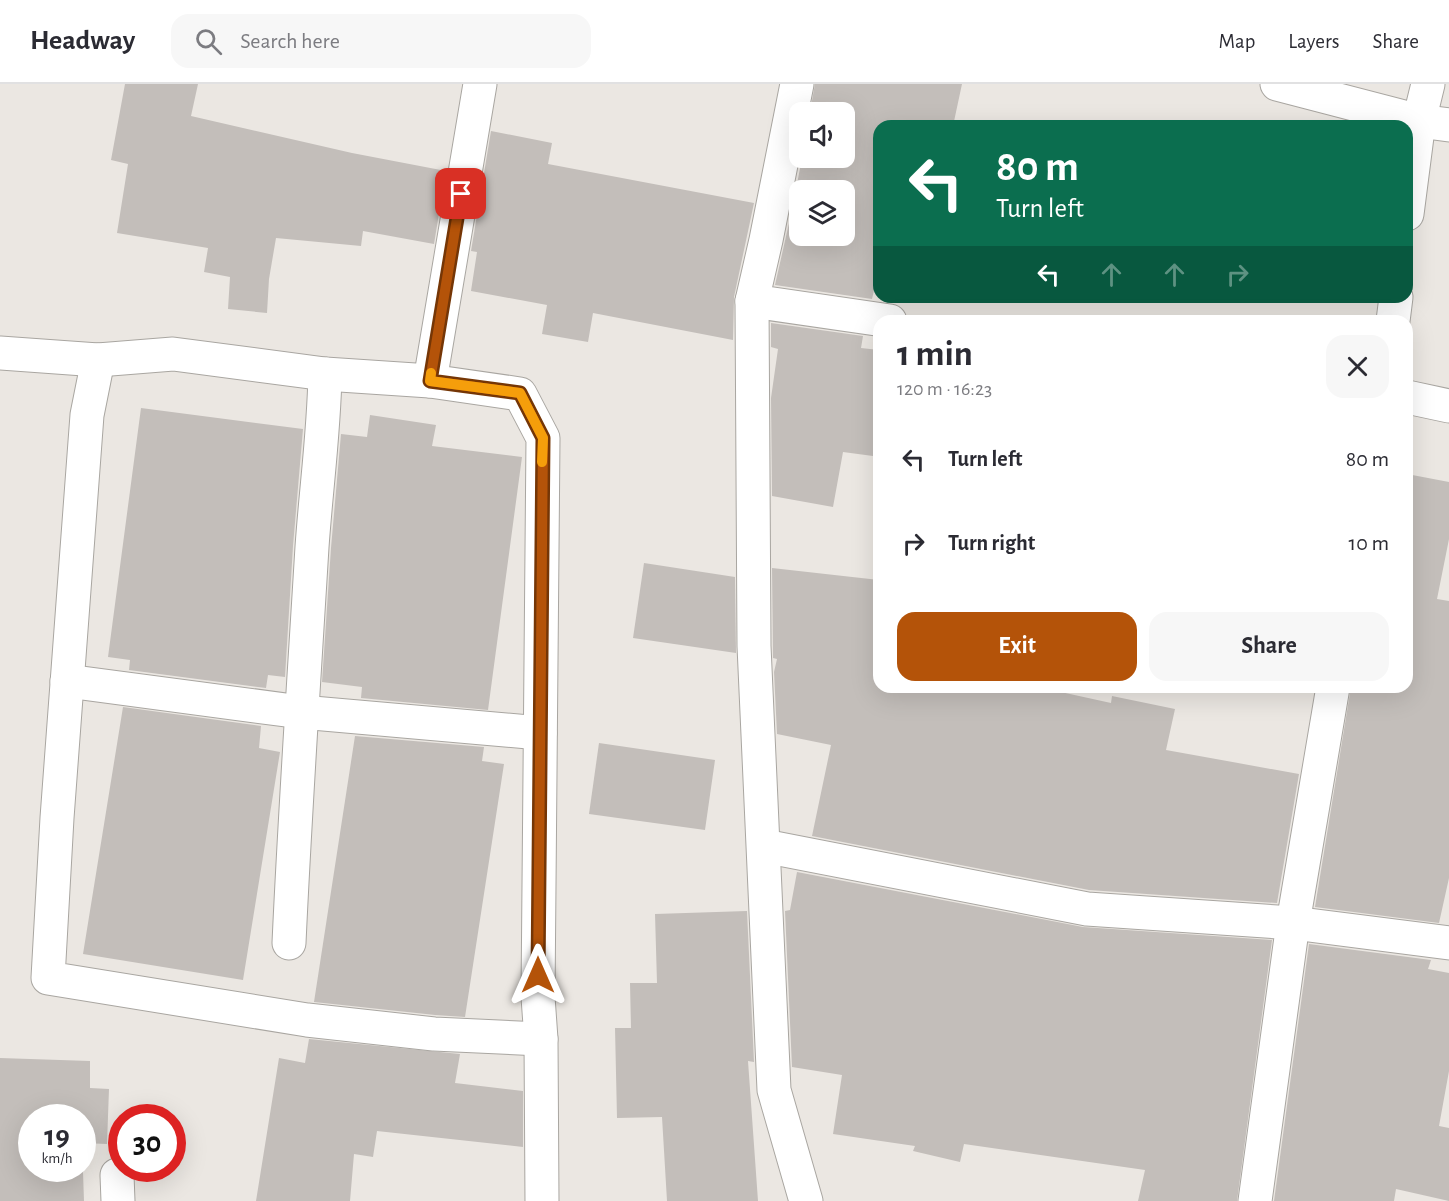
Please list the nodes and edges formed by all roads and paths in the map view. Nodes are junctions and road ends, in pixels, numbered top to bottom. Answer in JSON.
{"nodes":[{"id":1,"x":480,"y":84,"type":"edge"},
{"id":2,"x":797,"y":84,"type":"edge"},
{"id":3,"x":1277,"y":84,"type":"edge"},
{"id":4,"x":1428,"y":84,"type":"edge"},
{"id":5,"x":1434,"y":123,"type":"edge"},
{"id":6,"x":1413,"y":194,"type":"edge"},
{"id":7,"x":752,"y":301,"type":"junction"},
{"id":8,"x":873,"y":319,"type":"edge"},
{"id":9,"x":0,"y":353,"type":"edge"},
{"id":10,"x":98,"y":360,"type":"junction"},
{"id":11,"x":325,"y":374,"type":"junction"},
{"id":12,"x":430,"y":381,"type":"junction"},
{"id":13,"x":1413,"y":398,"type":"edge"},
{"id":14,"x":1449,"y":406,"type":"edge"},
{"id":15,"x":68,"y":681,"type":"junction"},
{"id":16,"x":1332,"y":693,"type":"edge"},
{"id":17,"x":301,"y":712,"type":"junction"},
{"id":18,"x":540,"y":733,"type":"junction"},
{"id":19,"x":764,"y":846,"type":"junction"},
{"id":20,"x":1293,"y":923,"type":"junction"},
{"id":21,"x":290,"y":943,"type":"dead end"},
{"id":22,"x":1449,"y":943,"type":"edge"},
{"id":23,"x":541,"y":1039,"type":"junction"},
{"id":24,"x":542,"y":1201,"type":"edge"},
{"id":25,"x":806,"y":1201,"type":"edge"},
{"id":26,"x":1255,"y":1201,"type":"edge"}],
"edges":[{"from":1,"to":12,"type":"street"},
{"from":2,"to":7,"type":"street"},
{"from":3,"to":5,"type":"street"},
{"from":4,"to":5,"type":"street"},
{"from":5,"to":6,"type":"street"},
{"from":7,"to":8,"type":"street"},
{"from":7,"to":19,"type":"street"},
{"from":9,"to":10,"type":"street"},
{"from":10,"to":11,"type":"street"},
{"from":10,"to":15,"type":"street"},
{"from":11,"to":12,"type":"street"},
{"from":11,"to":17,"type":"street"},
{"from":12,"to":18,"type":"street"},
{"from":13,"to":14,"type":"street"},
{"from":15,"to":17,"type":"street"},
{"from":15,"to":23,"type":"street"},
{"from":16,"to":20,"type":"street"},
{"from":17,"to":18,"type":"street"},
{"from":17,"to":21,"type":"street"},
{"from":18,"to":23,"type":"street"},
{"from":19,"to":20,"type":"street"},
{"from":19,"to":25,"type":"street"},
{"from":20,"to":22,"type":"street"},
{"from":20,"to":26,"type":"street"},
{"from":23,"to":24,"type":"street"}]}
